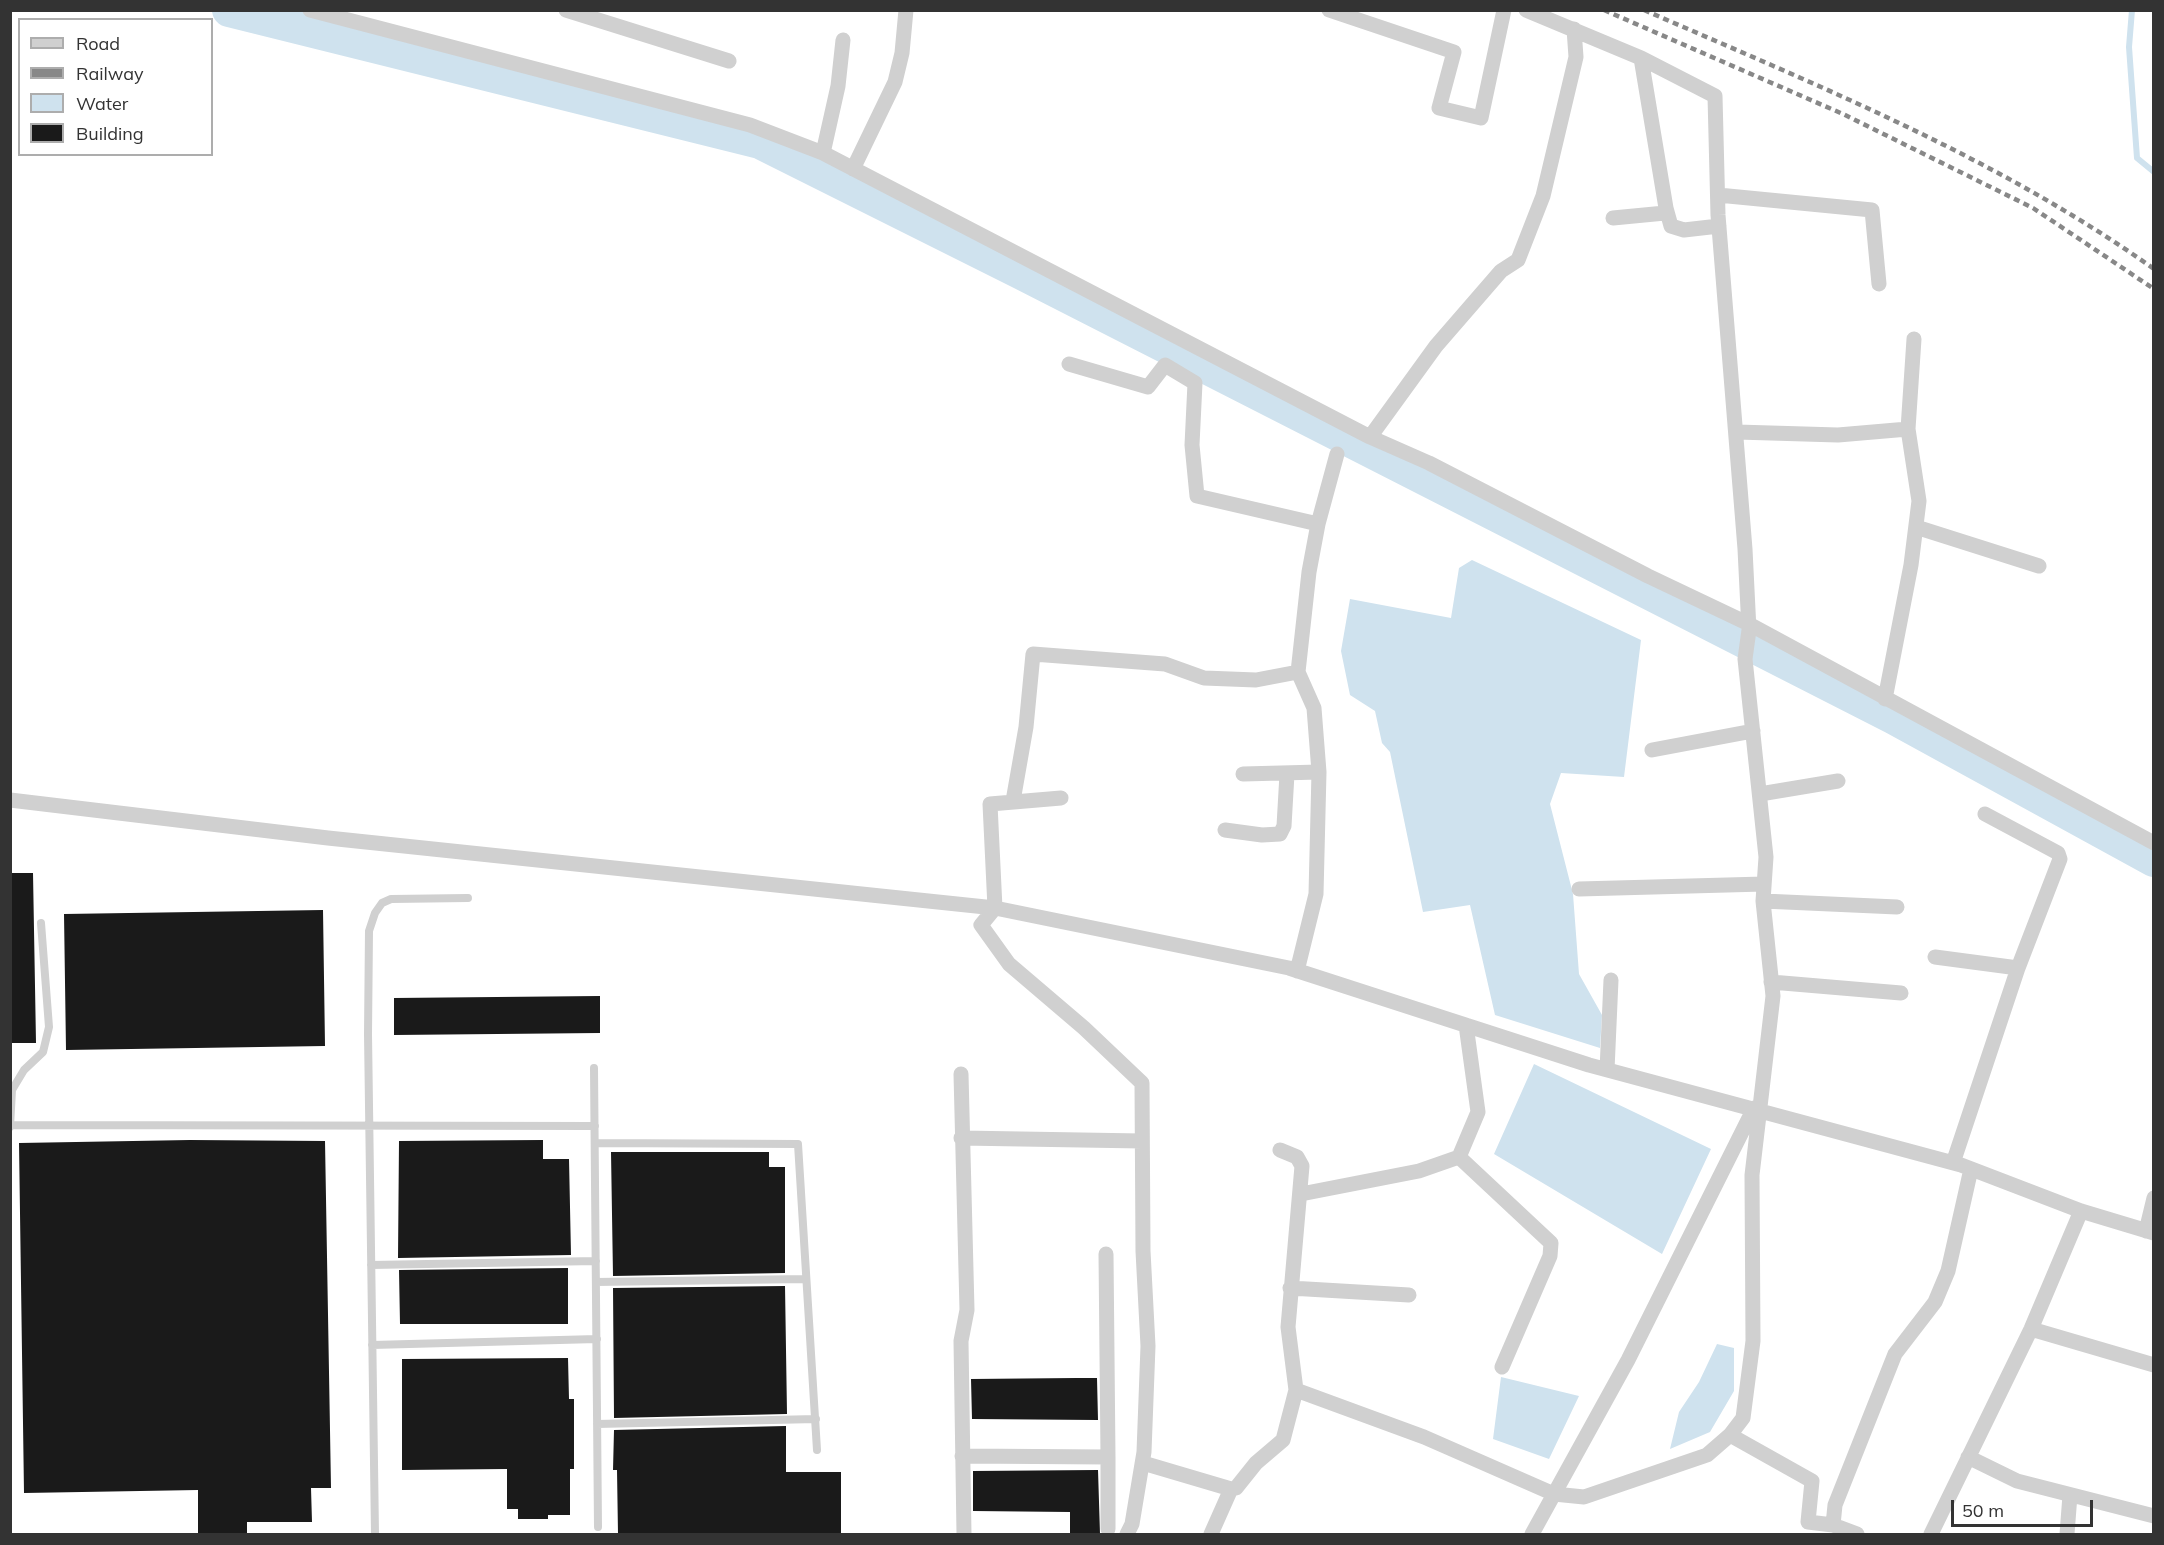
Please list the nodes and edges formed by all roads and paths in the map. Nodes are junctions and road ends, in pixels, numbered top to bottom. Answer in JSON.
{"nodes":[{"id":1,"x":310,"y":10,"type":"edge"},
{"id":2,"x":566,"y":10,"type":"edge"},
{"id":3,"x":906,"y":10,"type":"edge"},
{"id":4,"x":1329,"y":10,"type":"edge"},
{"id":5,"x":1504,"y":10,"type":"edge"},
{"id":6,"x":1527,"y":10,"type":"edge"},
{"id":7,"x":1574,"y":29,"type":"junction"},
{"id":8,"x":843,"y":40,"type":"dead end"},
{"id":9,"x":1641,"y":58,"type":"junction"},
{"id":10,"x":729,"y":61,"type":"dead end"},
{"id":11,"x":822,"y":153,"type":"junction"},
{"id":12,"x":853,"y":168,"type":"junction"},
{"id":13,"x":1718,"y":195,"type":"junction"},
{"id":14,"x":1666,"y":208,"type":"junction"},
{"id":15,"x":1613,"y":218,"type":"dead end"},
{"id":16,"x":1719,"y":226,"type":"junction"},
{"id":17,"x":1879,"y":284,"type":"dead end"},
{"id":18,"x":1914,"y":339,"type":"dead end"},
{"id":19,"x":1069,"y":364,"type":"dead end"},
{"id":20,"x":1908,"y":429,"type":"junction"},
{"id":21,"x":1737,"y":432,"type":"junction"},
{"id":22,"x":1371,"y":437,"type":"junction"},
{"id":23,"x":1337,"y":453,"type":"dead end"},
{"id":24,"x":1318,"y":524,"type":"junction"},
{"id":25,"x":1916,"y":527,"type":"junction"},
{"id":26,"x":2039,"y":566,"type":"dead end"},
{"id":27,"x":1749,"y":627,"type":"junction"},
{"id":28,"x":1298,"y":672,"type":"junction"},
{"id":29,"x":1885,"y":699,"type":"junction"},
{"id":30,"x":1753,"y":730,"type":"junction"},
{"id":31,"x":1652,"y":750,"type":"dead end"},
{"id":32,"x":1319,"y":772,"type":"junction"},
{"id":33,"x":1243,"y":774,"type":"dead end"},
{"id":34,"x":1287,"y":774,"type":"junction"},
{"id":35,"x":1838,"y":781,"type":"dead end"},
{"id":36,"x":1760,"y":794,"type":"junction"},
{"id":37,"x":1061,"y":798,"type":"dead end"},
{"id":38,"x":10,"y":800,"type":"edge"},
{"id":39,"x":1013,"y":801,"type":"junction"},
{"id":40,"x":1985,"y":814,"type":"dead end"},
{"id":41,"x":1225,"y":830,"type":"dead end"},
{"id":42,"x":2154,"y":843,"type":"edge"},
{"id":43,"x":1764,"y":884,"type":"junction"},
{"id":44,"x":1579,"y":889,"type":"dead end"},
{"id":45,"x":468,"y":898,"type":"dead end"},
{"id":46,"x":1763,"y":901,"type":"junction"},
{"id":47,"x":1898,"y":907,"type":"dead end"},
{"id":48,"x":995,"y":908,"type":"junction"},
{"id":49,"x":41,"y":923,"type":"dead end"},
{"id":50,"x":1935,"y":957,"type":"dead end"},
{"id":51,"x":2018,"y":968,"type":"junction"},
{"id":52,"x":1297,"y":971,"type":"junction"},
{"id":53,"x":1611,"y":981,"type":"dead end"},
{"id":54,"x":1771,"y":982,"type":"junction"},
{"id":55,"x":1901,"y":993,"type":"dead end"},
{"id":56,"x":1466,"y":1025,"type":"junction"},
{"id":57,"x":594,"y":1068,"type":"dead end"},
{"id":58,"x":1607,"y":1070,"type":"junction"},
{"id":59,"x":961,"y":1074,"type":"dead end"},
{"id":60,"x":1757,"y":1109,"type":"junction"},
{"id":61,"x":11,"y":1126,"type":"edge"},
{"id":62,"x":369,"y":1126,"type":"junction"},
{"id":63,"x":595,"y":1126,"type":"junction"},
{"id":64,"x":961,"y":1138,"type":"junction"},
{"id":65,"x":1142,"y":1141,"type":"junction"},
{"id":66,"x":595,"y":1143,"type":"junction"},
{"id":67,"x":1280,"y":1150,"type":"dead end"},
{"id":68,"x":1459,"y":1157,"type":"junction"},
{"id":69,"x":1953,"y":1163,"type":"junction"},
{"id":70,"x":1971,"y":1169,"type":"junction"},
{"id":71,"x":1300,"y":1194,"type":"junction"},
{"id":72,"x":2154,"y":1198,"type":"edge"},
{"id":73,"x":2081,"y":1211,"type":"junction"},
{"id":74,"x":2150,"y":1232,"type":"edge"},
{"id":75,"x":1106,"y":1254,"type":"dead end"},
{"id":76,"x":596,"y":1261,"type":"junction"},
{"id":77,"x":371,"y":1265,"type":"junction"},
{"id":78,"x":805,"y":1279,"type":"junction"},
{"id":79,"x":596,"y":1282,"type":"junction"},
{"id":80,"x":1290,"y":1288,"type":"junction"},
{"id":81,"x":1409,"y":1295,"type":"dead end"},
{"id":82,"x":2031,"y":1329,"type":"junction"},
{"id":83,"x":597,"y":1339,"type":"junction"},
{"id":84,"x":372,"y":1345,"type":"junction"},
{"id":85,"x":2154,"y":1365,"type":"edge"},
{"id":86,"x":1502,"y":1367,"type":"dead end"},
{"id":87,"x":1296,"y":1390,"type":"junction"},
{"id":88,"x":816,"y":1419,"type":"junction"},
{"id":89,"x":597,"y":1424,"type":"junction"},
{"id":90,"x":1731,"y":1435,"type":"junction"},
{"id":91,"x":817,"y":1450,"type":"dead end"},
{"id":92,"x":962,"y":1456,"type":"junction"},
{"id":93,"x":1108,"y":1457,"type":"junction"},
{"id":94,"x":1968,"y":1457,"type":"junction"},
{"id":95,"x":1143,"y":1463,"type":"junction"},
{"id":96,"x":1231,"y":1489,"type":"junction"},
{"id":97,"x":1554,"y":1494,"type":"junction"},
{"id":98,"x":2070,"y":1495,"type":"junction"},
{"id":99,"x":2154,"y":1516,"type":"edge"},
{"id":100,"x":1833,"y":1525,"type":"junction"},
{"id":101,"x":598,"y":1527,"type":"dead end"},
{"id":102,"x":1806,"y":1528,"type":"edge"},
{"id":103,"x":1108,"y":1529,"type":"dead end"},
{"id":104,"x":375,"y":1534,"type":"edge"},
{"id":105,"x":964,"y":1534,"type":"edge"},
{"id":106,"x":1127,"y":1534,"type":"edge"},
{"id":107,"x":1210,"y":1534,"type":"edge"},
{"id":108,"x":1532,"y":1534,"type":"edge"},
{"id":109,"x":1857,"y":1534,"type":"edge"},
{"id":110,"x":1931,"y":1534,"type":"edge"},
{"id":111,"x":2067,"y":1534,"type":"edge"}],
"edges":[{"from":1,"to":11,"type":"street"},
{"from":2,"to":10,"type":"street"},
{"from":3,"to":12,"type":"street"},
{"from":4,"to":5,"type":"street"},
{"from":6,"to":7,"type":"street"},
{"from":7,"to":9,"type":"street"},
{"from":7,"to":22,"type":"street"},
{"from":8,"to":11,"type":"street"},
{"from":9,"to":13,"type":"street"},
{"from":9,"to":14,"type":"street"},
{"from":11,"to":12,"type":"street"},
{"from":12,"to":22,"type":"street"},
{"from":13,"to":16,"type":"street"},
{"from":13,"to":17,"type":"street"},
{"from":14,"to":15,"type":"street"},
{"from":14,"to":16,"type":"street"},
{"from":16,"to":21,"type":"street"},
{"from":18,"to":20,"type":"street"},
{"from":19,"to":24,"type":"street"},
{"from":20,"to":21,"type":"street"},
{"from":20,"to":25,"type":"street"},
{"from":21,"to":27,"type":"street"},
{"from":22,"to":27,"type":"street"},
{"from":23,"to":24,"type":"street"},
{"from":24,"to":28,"type":"street"},
{"from":25,"to":26,"type":"street"},
{"from":25,"to":29,"type":"street"},
{"from":27,"to":29,"type":"street"},
{"from":27,"to":30,"type":"street"},
{"from":28,"to":32,"type":"street"},
{"from":28,"to":39,"type":"street"},
{"from":29,"to":42,"type":"street"},
{"from":30,"to":31,"type":"street"},
{"from":30,"to":36,"type":"street"},
{"from":32,"to":34,"type":"street"},
{"from":32,"to":52,"type":"street"},
{"from":33,"to":34,"type":"street"},
{"from":34,"to":41,"type":"street"},
{"from":35,"to":36,"type":"street"},
{"from":36,"to":43,"type":"street"},
{"from":37,"to":39,"type":"street"},
{"from":38,"to":48,"type":"street"},
{"from":39,"to":48,"type":"street"},
{"from":40,"to":51,"type":"street"},
{"from":43,"to":44,"type":"street"},
{"from":43,"to":46,"type":"street"},
{"from":45,"to":62,"type":"lane"},
{"from":46,"to":47,"type":"street"},
{"from":46,"to":54,"type":"street"},
{"from":48,"to":52,"type":"street"},
{"from":48,"to":65,"type":"street"},
{"from":49,"to":61,"type":"lane"},
{"from":50,"to":51,"type":"street"},
{"from":51,"to":69,"type":"street"},
{"from":52,"to":56,"type":"street"},
{"from":53,"to":58,"type":"street"},
{"from":54,"to":55,"type":"street"},
{"from":54,"to":60,"type":"street"},
{"from":56,"to":58,"type":"street"},
{"from":56,"to":68,"type":"street"},
{"from":57,"to":63,"type":"lane"},
{"from":58,"to":60,"type":"street"},
{"from":59,"to":64,"type":"street"},
{"from":60,"to":69,"type":"street"},
{"from":60,"to":90,"type":"street"},
{"from":60,"to":97,"type":"street"},
{"from":61,"to":62,"type":"lane"},
{"from":62,"to":63,"type":"lane"},
{"from":62,"to":77,"type":"lane"},
{"from":63,"to":66,"type":"lane"},
{"from":64,"to":65,"type":"street"},
{"from":64,"to":92,"type":"street"},
{"from":65,"to":95,"type":"street"},
{"from":66,"to":76,"type":"lane"},
{"from":66,"to":78,"type":"lane"},
{"from":67,"to":71,"type":"street"},
{"from":68,"to":71,"type":"street"},
{"from":68,"to":86,"type":"street"},
{"from":69,"to":70,"type":"street"},
{"from":70,"to":73,"type":"street"},
{"from":70,"to":100,"type":"street"},
{"from":71,"to":80,"type":"street"},
{"from":72,"to":74,"type":"street"},
{"from":73,"to":74,"type":"street"},
{"from":73,"to":82,"type":"street"},
{"from":75,"to":93,"type":"street"},
{"from":76,"to":77,"type":"lane"},
{"from":76,"to":79,"type":"lane"},
{"from":77,"to":84,"type":"lane"},
{"from":78,"to":79,"type":"lane"},
{"from":78,"to":88,"type":"lane"},
{"from":79,"to":83,"type":"lane"},
{"from":80,"to":81,"type":"street"},
{"from":80,"to":87,"type":"street"},
{"from":82,"to":85,"type":"street"},
{"from":82,"to":94,"type":"street"},
{"from":83,"to":84,"type":"lane"},
{"from":83,"to":89,"type":"lane"},
{"from":84,"to":104,"type":"lane"},
{"from":87,"to":96,"type":"street"},
{"from":87,"to":97,"type":"street"},
{"from":88,"to":89,"type":"lane"},
{"from":88,"to":91,"type":"lane"},
{"from":89,"to":101,"type":"lane"},
{"from":90,"to":97,"type":"street"},
{"from":90,"to":102,"type":"street"},
{"from":92,"to":93,"type":"street"},
{"from":92,"to":105,"type":"street"},
{"from":93,"to":103,"type":"street"},
{"from":94,"to":98,"type":"street"},
{"from":94,"to":110,"type":"street"},
{"from":95,"to":96,"type":"street"},
{"from":95,"to":106,"type":"street"},
{"from":96,"to":107,"type":"street"},
{"from":97,"to":108,"type":"street"},
{"from":98,"to":99,"type":"street"},
{"from":98,"to":111,"type":"street"},
{"from":100,"to":102,"type":"street"},
{"from":100,"to":109,"type":"street"}]}
